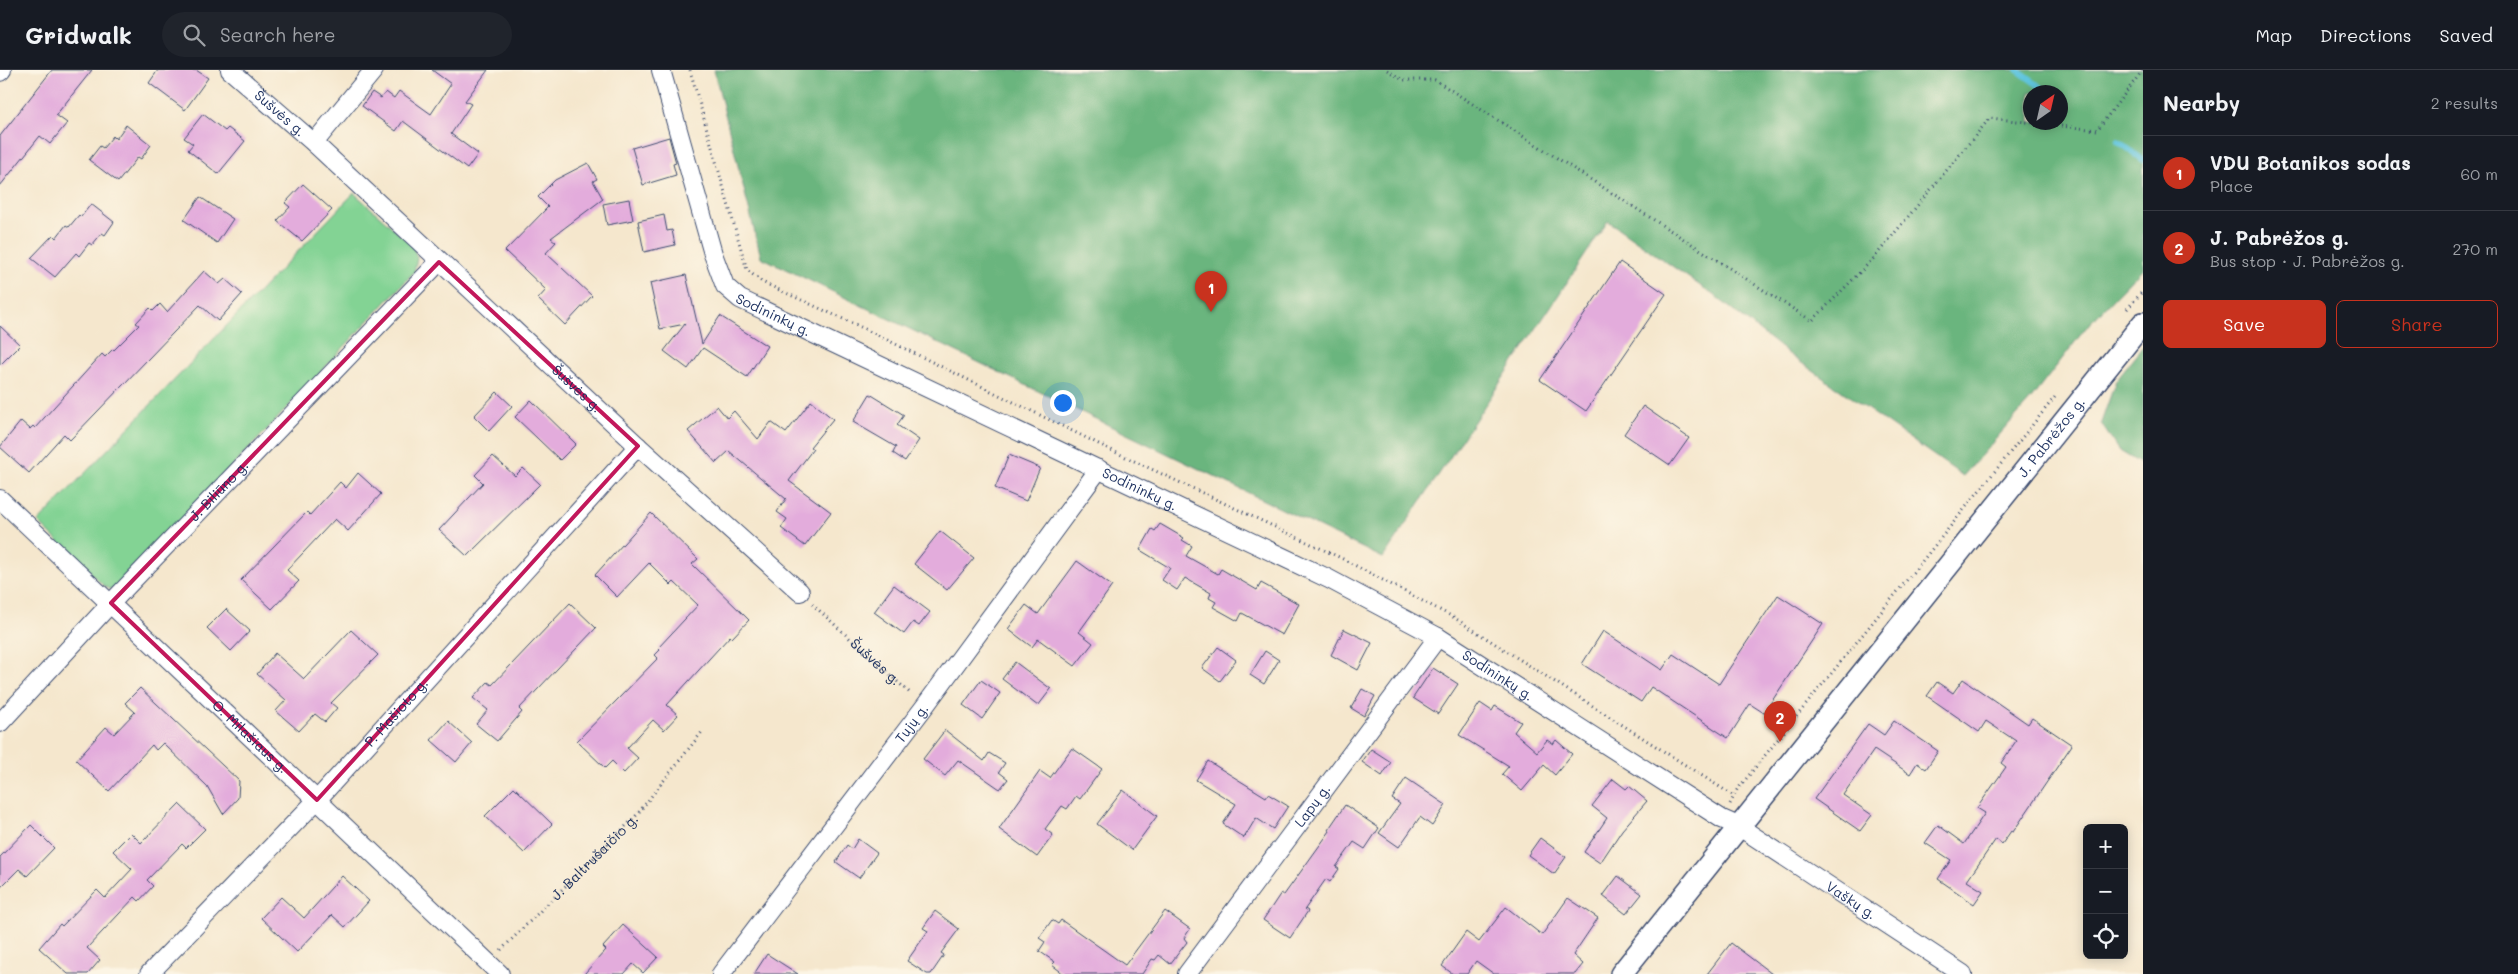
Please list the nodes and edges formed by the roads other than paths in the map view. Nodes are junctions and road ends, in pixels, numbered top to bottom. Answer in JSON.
{"nodes":[{"id":1,"x":230,"y":70,"type":"edge"},
{"id":2,"x":374,"y":70,"type":"edge"},
{"id":3,"x":660,"y":70,"type":"edge"},
{"id":4,"x":314,"y":143,"type":"junction"},
{"id":5,"x":439,"y":262,"type":"junction"},
{"id":6,"x":2143,"y":323,"type":"edge"},
{"id":7,"x":638,"y":446,"type":"junction"},
{"id":8,"x":1099,"y":469,"type":"junction"},
{"id":9,"x":0,"y":499,"type":"edge"},
{"id":10,"x":800,"y":592,"type":"road end"},
{"id":11,"x":111,"y":603,"type":"junction"},
{"id":12,"x":1438,"y":637,"type":"junction"},
{"id":13,"x":0,"y":723,"type":"edge"},
{"id":14,"x":317,"y":800,"type":"junction"},
{"id":15,"x":1730,"y":823,"type":"junction"},
{"id":16,"x":489,"y":970,"type":"edge"},
{"id":17,"x":149,"y":974,"type":"edge"},
{"id":18,"x":721,"y":974,"type":"edge"},
{"id":19,"x":1187,"y":974,"type":"edge"},
{"id":20,"x":1621,"y":974,"type":"edge"},
{"id":21,"x":1964,"y":974,"type":"edge"}],
"edges":[{"from":1,"to":4,"type":"street","name":"Šušvės g."},
{"from":2,"to":4,"type":"street"},
{"from":3,"to":8,"type":"street","name":"Sodininkų g."},
{"from":4,"to":5,"type":"street","name":"Šušvės g."},
{"from":5,"to":7,"type":"street","name":"Šušvės g."},
{"from":5,"to":11,"type":"street","name":"J. Biliūno g."},
{"from":6,"to":15,"type":"street","name":"J. Pabrėžos g."},
{"from":7,"to":10,"type":"street","name":"Šušvės g."},
{"from":7,"to":14,"type":"street","name":"P. Mašioto g."},
{"from":8,"to":12,"type":"street","name":"Sodininkų g."},
{"from":8,"to":18,"type":"street","name":"Tujų g."},
{"from":9,"to":11,"type":"street","name":"O. Milašiaus g."},
{"from":11,"to":13,"type":"street","name":"J. Biliūno g."},
{"from":11,"to":14,"type":"street","name":"O. Milašiaus g."},
{"from":12,"to":15,"type":"street","name":"Sodininkų g."},
{"from":12,"to":19,"type":"street","name":"Lapų g."},
{"from":14,"to":16,"type":"street","name":"O. Milašiaus g."},
{"from":14,"to":17,"type":"street","name":"P. Mašioto g."},
{"from":15,"to":20,"type":"street","name":"J. Pabrėžos g."},
{"from":15,"to":21,"type":"street","name":"Vaškų g."}]}
